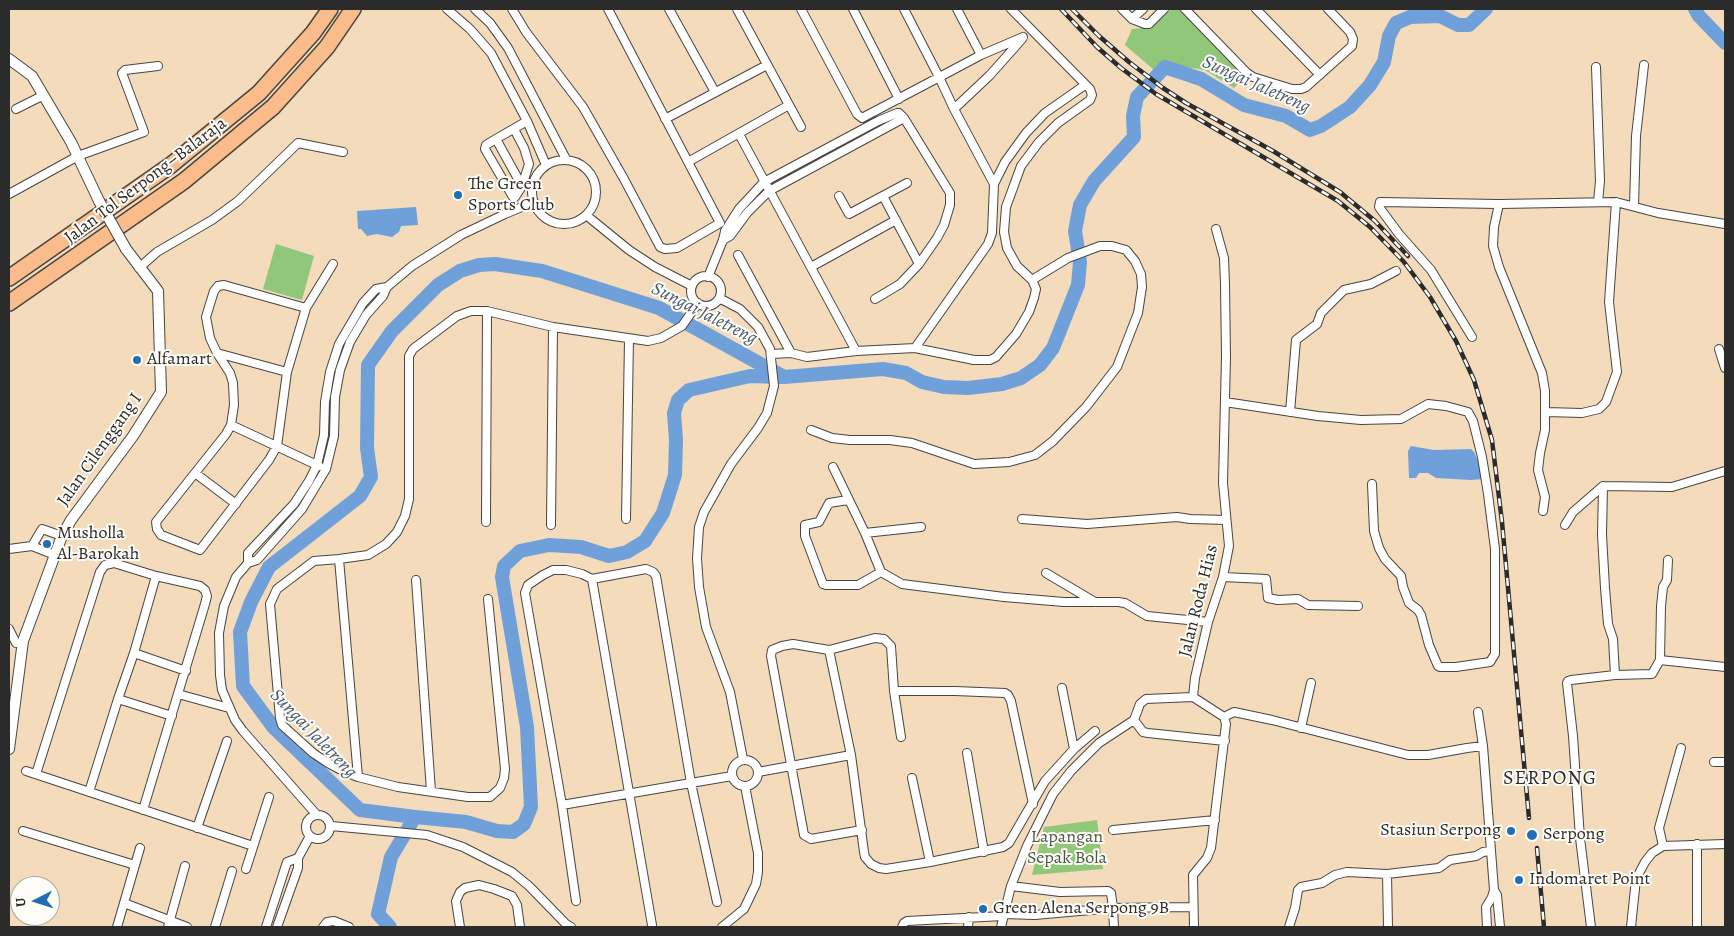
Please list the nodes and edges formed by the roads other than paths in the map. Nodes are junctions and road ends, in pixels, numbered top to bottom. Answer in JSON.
{"nodes":[{"id":1,"x":330,"y":9,"type":"edge"},
{"id":2,"x":353,"y":9,"type":"edge"},
{"id":3,"x":447,"y":9,"type":"edge"},
{"id":4,"x":475,"y":9,"type":"edge"},
{"id":5,"x":512,"y":9,"type":"edge"},
{"id":6,"x":608,"y":9,"type":"edge"},
{"id":7,"x":669,"y":9,"type":"edge"},
{"id":8,"x":736,"y":9,"type":"edge"},
{"id":9,"x":801,"y":9,"type":"edge"},
{"id":10,"x":853,"y":9,"type":"edge"},
{"id":11,"x":904,"y":9,"type":"edge"},
{"id":12,"x":957,"y":9,"type":"edge"},
{"id":13,"x":1011,"y":9,"type":"edge"},
{"id":14,"x":1122,"y":9,"type":"edge"},
{"id":15,"x":1143,"y":9,"type":"edge"},
{"id":16,"x":1164,"y":9,"type":"edge"},
{"id":17,"x":1185,"y":9,"type":"edge"},
{"id":18,"x":1256,"y":9,"type":"edge"},
{"id":19,"x":1328,"y":9,"type":"edge"},
{"id":20,"x":1132,"y":19,"type":"junction"},
{"id":21,"x":1031,"y":30,"type":"junction"},
{"id":22,"x":1023,"y":38,"type":"junction"},
{"id":23,"x":981,"y":55,"type":"junction"},
{"id":24,"x":9,"y":59,"type":"edge"},
{"id":25,"x":767,"y":64,"type":"junction"},
{"id":26,"x":1644,"y":65,"type":"dead end"},
{"id":27,"x":158,"y":66,"type":"dead end"},
{"id":28,"x":1596,"y":67,"type":"dead end"},
{"id":29,"x":1320,"y":75,"type":"junction"},
{"id":30,"x":939,"y":77,"type":"junction"},
{"id":31,"x":1085,"y":85,"type":"junction"},
{"id":32,"x":715,"y":92,"type":"junction"},
{"id":33,"x":44,"y":94,"type":"junction"},
{"id":34,"x":899,"y":99,"type":"junction"},
{"id":35,"x":789,"y":106,"type":"junction"},
{"id":36,"x":16,"y":109,"type":"dead end"},
{"id":37,"x":954,"y":109,"type":"junction"},
{"id":38,"x":904,"y":118,"type":"junction"},
{"id":39,"x":665,"y":119,"type":"junction"},
{"id":40,"x":527,"y":121,"type":"junction"},
{"id":41,"x":801,"y":126,"type":"dead end"},
{"id":42,"x":514,"y":129,"type":"junction"},
{"id":43,"x":738,"y":134,"type":"junction"},
{"id":44,"x":496,"y":139,"type":"junction"},
{"id":45,"x":344,"y":152,"type":"dead end"},
{"id":46,"x":78,"y":156,"type":"junction"},
{"id":47,"x":566,"y":159,"type":"junction"},
{"id":48,"x":688,"y":162,"type":"junction"},
{"id":49,"x":546,"y":165,"type":"junction"},
{"id":50,"x":764,"y":182,"type":"junction"},
{"id":51,"x":906,"y":183,"type":"dead end"},
{"id":52,"x":994,"y":184,"type":"junction"},
{"id":53,"x":522,"y":186,"type":"junction"},
{"id":54,"x":769,"y":190,"type":"junction"},
{"id":55,"x":9,"y":194,"type":"edge"},
{"id":56,"x":839,"y":196,"type":"dead end"},
{"id":57,"x":883,"y":196,"type":"junction"},
{"id":58,"x":534,"y":202,"type":"junction"},
{"id":59,"x":1598,"y":202,"type":"junction"},
{"id":60,"x":1616,"y":202,"type":"junction"},
{"id":61,"x":1499,"y":204,"type":"junction"},
{"id":62,"x":1634,"y":206,"type":"junction"},
{"id":63,"x":586,"y":215,"type":"junction"},
{"id":64,"x":896,"y":220,"type":"junction"},
{"id":65,"x":1725,"y":224,"type":"edge"},
{"id":66,"x":1216,"y":229,"type":"dead end"},
{"id":67,"x":723,"y":240,"type":"junction"},
{"id":68,"x":738,"y":255,"type":"dead end"},
{"id":69,"x":333,"y":264,"type":"dead end"},
{"id":70,"x":919,"y":264,"type":"junction"},
{"id":71,"x":811,"y":267,"type":"junction"},
{"id":72,"x":139,"y":268,"type":"junction"},
{"id":73,"x":1396,"y":271,"type":"dead end"},
{"id":74,"x":708,"y":277,"type":"junction"},
{"id":75,"x":9,"y":278,"type":"edge"},
{"id":76,"x":1032,"y":280,"type":"junction"},
{"id":77,"x":692,"y":286,"type":"junction"},
{"id":78,"x":387,"y":287,"type":"junction"},
{"id":79,"x":719,"y":298,"type":"junction"},
{"id":80,"x":875,"y":299,"type":"dead end"},
{"id":81,"x":9,"y":303,"type":"edge"},
{"id":82,"x":698,"y":303,"type":"junction"},
{"id":83,"x":306,"y":308,"type":"junction"},
{"id":84,"x":488,"y":311,"type":"junction"},
{"id":85,"x":553,"y":327,"type":"junction"},
{"id":86,"x":1472,"y":337,"type":"dead end"},
{"id":87,"x":629,"y":339,"type":"junction"},
{"id":88,"x":915,"y":348,"type":"junction"},
{"id":89,"x":1719,"y":350,"type":"dead end"},
{"id":90,"x":856,"y":351,"type":"junction"},
{"id":91,"x":217,"y":353,"type":"junction"},
{"id":92,"x":792,"y":353,"type":"junction"},
{"id":93,"x":771,"y":354,"type":"junction"},
{"id":94,"x":1725,"y":368,"type":"edge"},
{"id":95,"x":287,"y":372,"type":"junction"},
{"id":96,"x":1225,"y":402,"type":"junction"},
{"id":97,"x":1290,"y":412,"type":"junction"},
{"id":98,"x":1546,"y":412,"type":"junction"},
{"id":99,"x":231,"y":425,"type":"junction"},
{"id":100,"x":811,"y":430,"type":"dead end"},
{"id":101,"x":276,"y":446,"type":"junction"},
{"id":102,"x":317,"y":465,"type":"junction"},
{"id":103,"x":833,"y":467,"type":"dead end"},
{"id":104,"x":326,"y":468,"type":"junction"},
{"id":105,"x":1725,"y":471,"type":"edge"},
{"id":106,"x":195,"y":473,"type":"junction"},
{"id":107,"x":1372,"y":484,"type":"dead end"},
{"id":108,"x":1603,"y":486,"type":"junction"},
{"id":109,"x":848,"y":500,"type":"junction"},
{"id":110,"x":236,"y":504,"type":"junction"},
{"id":111,"x":1543,"y":511,"type":"dead end"},
{"id":112,"x":626,"y":519,"type":"dead end"},
{"id":113,"x":1022,"y":519,"type":"dead end"},
{"id":114,"x":1226,"y":520,"type":"junction"},
{"id":115,"x":486,"y":522,"type":"dead end"},
{"id":116,"x":551,"y":525,"type":"dead end"},
{"id":117,"x":1565,"y":525,"type":"dead end"},
{"id":118,"x":921,"y":527,"type":"dead end"},
{"id":119,"x":865,"y":533,"type":"junction"},
{"id":120,"x":62,"y":536,"type":"junction"},
{"id":121,"x":32,"y":546,"type":"junction"},
{"id":122,"x":9,"y":548,"type":"edge"},
{"id":123,"x":55,"y":555,"type":"junction"},
{"id":124,"x":340,"y":560,"type":"junction"},
{"id":125,"x":1668,"y":560,"type":"dead end"},
{"id":126,"x":248,"y":563,"type":"junction"},
{"id":127,"x":881,"y":572,"type":"junction"},
{"id":128,"x":1046,"y":573,"type":"dead end"},
{"id":129,"x":156,"y":576,"type":"junction"},
{"id":130,"x":1223,"y":577,"type":"junction"},
{"id":131,"x":592,"y":579,"type":"junction"},
{"id":132,"x":416,"y":580,"type":"dead end"},
{"id":133,"x":488,"y":599,"type":"dead end"},
{"id":134,"x":1095,"y":602,"type":"junction"},
{"id":135,"x":1358,"y":606,"type":"dead end"},
{"id":136,"x":1208,"y":622,"type":"junction"},
{"id":137,"x":9,"y":629,"type":"edge"},
{"id":138,"x":16,"y":643,"type":"edge"},
{"id":139,"x":829,"y":650,"type":"junction"},
{"id":140,"x":134,"y":653,"type":"junction"},
{"id":141,"x":1660,"y":660,"type":"junction"},
{"id":142,"x":1725,"y":666,"type":"edge"},
{"id":143,"x":186,"y":670,"type":"junction"},
{"id":144,"x":1615,"y":675,"type":"junction"},
{"id":145,"x":1311,"y":683,"type":"dead end"},
{"id":146,"x":1062,"y":688,"type":"dead end"},
{"id":147,"x":894,"y":691,"type":"junction"},
{"id":148,"x":178,"y":694,"type":"junction"},
{"id":149,"x":1193,"y":697,"type":"junction"},
{"id":150,"x":118,"y":699,"type":"junction"},
{"id":151,"x":229,"y":708,"type":"junction"},
{"id":152,"x":1478,"y":712,"type":"dead end"},
{"id":153,"x":172,"y":716,"type":"junction"},
{"id":154,"x":1224,"y":717,"type":"junction"},
{"id":155,"x":1134,"y":720,"type":"junction"},
{"id":156,"x":1301,"y":728,"type":"junction"},
{"id":157,"x":1095,"y":731,"type":"dead end"},
{"id":158,"x":901,"y":737,"type":"dead end"},
{"id":159,"x":227,"y":741,"type":"dead end"},
{"id":160,"x":1225,"y":741,"type":"junction"},
{"id":161,"x":1483,"y":746,"type":"junction"},
{"id":162,"x":9,"y":748,"type":"edge"},
{"id":163,"x":1681,"y":748,"type":"dead end"},
{"id":164,"x":1074,"y":749,"type":"junction"},
{"id":165,"x":967,"y":753,"type":"dead end"},
{"id":166,"x":850,"y":755,"type":"junction"},
{"id":167,"x":743,"y":759,"type":"junction"},
{"id":168,"x":1714,"y":762,"type":"dead end"},
{"id":169,"x":1725,"y":762,"type":"edge"},
{"id":170,"x":790,"y":766,"type":"junction"},
{"id":171,"x":26,"y":771,"type":"dead end"},
{"id":172,"x":758,"y":772,"type":"junction"},
{"id":173,"x":36,"y":774,"type":"junction"},
{"id":174,"x":732,"y":776,"type":"junction"},
{"id":175,"x":358,"y":777,"type":"junction"},
{"id":176,"x":912,"y":778,"type":"dead end"},
{"id":177,"x":691,"y":783,"type":"junction"},
{"id":178,"x":745,"y":786,"type":"junction"},
{"id":179,"x":431,"y":791,"type":"junction"},
{"id":180,"x":89,"y":792,"type":"junction"},
{"id":181,"x":630,"y":794,"type":"junction"},
{"id":182,"x":269,"y":797,"type":"dead end"},
{"id":183,"x":1033,"y":804,"type":"junction"},
{"id":184,"x":562,"y":805,"type":"junction"},
{"id":185,"x":143,"y":810,"type":"junction"},
{"id":186,"x":316,"y":814,"type":"junction"},
{"id":187,"x":1214,"y":820,"type":"junction"},
{"id":188,"x":331,"y":826,"type":"junction"},
{"id":189,"x":197,"y":828,"type":"junction"},
{"id":190,"x":862,"y":830,"type":"junction"},
{"id":191,"x":1113,"y":830,"type":"dead end"},
{"id":192,"x":23,"y":831,"type":"dead end"},
{"id":193,"x":310,"y":836,"type":"junction"},
{"id":194,"x":1697,"y":844,"type":"junction"},
{"id":195,"x":1725,"y":844,"type":"edge"},
{"id":196,"x":254,"y":846,"type":"junction"},
{"id":197,"x":1663,"y":846,"type":"junction"},
{"id":198,"x":140,"y":848,"type":"dead end"},
{"id":199,"x":1490,"y":851,"type":"junction"},
{"id":200,"x":984,"y":852,"type":"junction"},
{"id":201,"x":298,"y":858,"type":"junction"},
{"id":202,"x":930,"y":862,"type":"junction"},
{"id":203,"x":135,"y":865,"type":"junction"},
{"id":204,"x":185,"y":866,"type":"dead end"},
{"id":205,"x":246,"y":869,"type":"dead end"},
{"id":206,"x":232,"y":872,"type":"dead end"},
{"id":207,"x":1387,"y":874,"type":"junction"},
{"id":208,"x":1011,"y":886,"type":"junction"},
{"id":209,"x":1494,"y":890,"type":"junction"},
{"id":210,"x":576,"y":902,"type":"dead end"},
{"id":211,"x":717,"y":902,"type":"dead end"},
{"id":212,"x":124,"y":903,"type":"junction"},
{"id":213,"x":1193,"y":907,"type":"junction"},
{"id":214,"x":1113,"y":908,"type":"junction"},
{"id":215,"x":1003,"y":915,"type":"junction"},
{"id":216,"x":969,"y":917,"type":"junction"},
{"id":217,"x":933,"y":923,"type":"edge"},
{"id":218,"x":169,"y":924,"type":"edge"},
{"id":219,"x":652,"y":925,"type":"dead end"},
{"id":220,"x":117,"y":927,"type":"edge"},
{"id":221,"x":187,"y":927,"type":"edge"},
{"id":222,"x":215,"y":927,"type":"edge"},
{"id":223,"x":266,"y":927,"type":"edge"},
{"id":224,"x":277,"y":927,"type":"edge"},
{"id":225,"x":323,"y":927,"type":"edge"},
{"id":226,"x":349,"y":927,"type":"edge"},
{"id":227,"x":460,"y":927,"type":"edge"},
{"id":228,"x":520,"y":927,"type":"edge"},
{"id":229,"x":571,"y":927,"type":"edge"},
{"id":230,"x":722,"y":927,"type":"edge"},
{"id":231,"x":902,"y":927,"type":"edge"},
{"id":232,"x":968,"y":927,"type":"edge"},
{"id":233,"x":1001,"y":927,"type":"edge"},
{"id":234,"x":1114,"y":927,"type":"edge"},
{"id":235,"x":1194,"y":927,"type":"edge"},
{"id":236,"x":1288,"y":927,"type":"edge"},
{"id":237,"x":1388,"y":927,"type":"edge"},
{"id":238,"x":1487,"y":927,"type":"edge"},
{"id":239,"x":1500,"y":927,"type":"edge"},
{"id":240,"x":1591,"y":927,"type":"edge"},
{"id":241,"x":1631,"y":927,"type":"edge"},
{"id":242,"x":1697,"y":927,"type":"edge"}],
"edges":[{"from":1,"to":75,"type":"highway","name":"Jalan Tol Serpong–Balaraja"},
{"from":2,"to":81,"type":"highway","name":"Jalan Tol Serpong–Balaraja"},
{"from":3,"to":40,"type":"street"},
{"from":4,"to":47,"type":"street"},
{"from":5,"to":48,"type":"street"},
{"from":6,"to":39,"type":"street"},
{"from":7,"to":32,"type":"street"},
{"from":8,"to":25,"type":"street"},
{"from":9,"to":34,"type":"street"},
{"from":10,"to":34,"type":"street"},
{"from":11,"to":30,"type":"street"},
{"from":12,"to":23,"type":"street"},
{"from":13,"to":21,"type":"street"},
{"from":14,"to":20,"type":"street"},
{"from":15,"to":20,"type":"street"},
{"from":16,"to":20,"type":"street"},
{"from":17,"to":29,"type":"street"},
{"from":18,"to":29,"type":"street"},
{"from":19,"to":29,"type":"street"},
{"from":21,"to":22,"type":"street"},
{"from":21,"to":31,"type":"street"},
{"from":22,"to":23,"type":"street"},
{"from":22,"to":37,"type":"street"},
{"from":23,"to":30,"type":"street"},
{"from":24,"to":33,"type":"street","name":"Jalan Cilenggang I"},
{"from":25,"to":32,"type":"street"},
{"from":25,"to":35,"type":"street"},
{"from":26,"to":62,"type":"street"},
{"from":27,"to":46,"type":"street"},
{"from":28,"to":59,"type":"street"},
{"from":30,"to":34,"type":"street"},
{"from":30,"to":37,"type":"street"},
{"from":31,"to":52,"type":"street"},
{"from":31,"to":76,"type":"street"},
{"from":32,"to":39,"type":"street"},
{"from":33,"to":36,"type":"street"},
{"from":33,"to":46,"type":"street","name":"Jalan Cilenggang I"},
{"from":35,"to":41,"type":"street"},
{"from":35,"to":43,"type":"street"},
{"from":37,"to":52,"type":"street"},
{"from":38,"to":50,"type":"street"},
{"from":38,"to":54,"type":"street"},
{"from":38,"to":70,"type":"street"},
{"from":39,"to":48,"type":"street"},
{"from":40,"to":42,"type":"street"},
{"from":40,"to":49,"type":"street"},
{"from":42,"to":44,"type":"street"},
{"from":42,"to":53,"type":"street"},
{"from":43,"to":48,"type":"street"},
{"from":43,"to":50,"type":"street"},
{"from":44,"to":53,"type":"street"},
{"from":44,"to":53,"type":"street"},
{"from":45,"to":72,"type":"street"},
{"from":46,"to":55,"type":"street"},
{"from":46,"to":72,"type":"street","name":"Jalan Cilenggang I","bridge":true},
{"from":47,"to":49,"type":"street"},
{"from":47,"to":63,"type":"street"},
{"from":49,"to":58,"type":"street"},
{"from":50,"to":54,"type":"street"},
{"from":50,"to":67,"type":"street"},
{"from":51,"to":57,"type":"street"},
{"from":52,"to":88,"type":"street"},
{"from":54,"to":67,"type":"street"},
{"from":54,"to":71,"type":"street"},
{"from":56,"to":57,"type":"street"},
{"from":57,"to":64,"type":"street"},
{"from":58,"to":63,"type":"street"},
{"from":58,"to":78,"type":"street"},
{"from":59,"to":60,"type":"street"},
{"from":59,"to":61,"type":"street"},
{"from":60,"to":62,"type":"street"},
{"from":60,"to":98,"type":"street"},
{"from":61,"to":86,"type":"street"},
{"from":61,"to":98,"type":"street"},
{"from":62,"to":65,"type":"street"},
{"from":63,"to":77,"type":"street"},
{"from":64,"to":70,"type":"street"},
{"from":64,"to":71,"type":"street"},
{"from":66,"to":96,"type":"street","name":"Jalan Roda Hias"},
{"from":67,"to":74,"type":"street"},
{"from":68,"to":92,"type":"street"},
{"from":69,"to":83,"type":"street"},
{"from":70,"to":80,"type":"street"},
{"from":71,"to":90,"type":"street"},
{"from":72,"to":120,"type":"street","name":"Jalan Cilenggang I"},
{"from":73,"to":97,"type":"street"},
{"from":74,"to":77,"type":"street"},
{"from":74,"to":79,"type":"street"},
{"from":76,"to":88,"type":"street"},
{"from":76,"to":100,"type":"street"},
{"from":77,"to":82,"type":"street"},
{"from":78,"to":102,"type":"street"},
{"from":78,"to":104,"type":"street"},
{"from":79,"to":82,"type":"street"},
{"from":79,"to":93,"type":"street"},
{"from":82,"to":87,"type":"street"},
{"from":83,"to":91,"type":"street"},
{"from":83,"to":95,"type":"street"},
{"from":84,"to":85,"type":"street"},
{"from":84,"to":115,"type":"street"},
{"from":84,"to":124,"type":"street"},
{"from":85,"to":87,"type":"street"},
{"from":85,"to":116,"type":"street"},
{"from":87,"to":112,"type":"street"},
{"from":88,"to":90,"type":"street"},
{"from":89,"to":94,"type":"street"},
{"from":90,"to":92,"type":"street"},
{"from":91,"to":95,"type":"street"},
{"from":91,"to":99,"type":"street"},
{"from":92,"to":93,"type":"street"},
{"from":93,"to":167,"type":"street"},
{"from":95,"to":101,"type":"street"},
{"from":96,"to":97,"type":"street"},
{"from":96,"to":114,"type":"street","name":"Jalan Roda Hias"},
{"from":97,"to":107,"type":"street"},
{"from":98,"to":111,"type":"street"},
{"from":99,"to":101,"type":"street"},
{"from":99,"to":106,"type":"street"},
{"from":101,"to":102,"type":"street"},
{"from":101,"to":110,"type":"street"},
{"from":102,"to":104,"type":"street"},
{"from":102,"to":126,"type":"street"},
{"from":103,"to":109,"type":"street"},
{"from":104,"to":126,"type":"street"},
{"from":105,"to":108,"type":"street"},
{"from":106,"to":110,"type":"street"},
{"from":106,"to":110,"type":"street"},
{"from":108,"to":117,"type":"street"},
{"from":108,"to":144,"type":"street"},
{"from":109,"to":119,"type":"street"},
{"from":109,"to":127,"type":"street"},
{"from":113,"to":114,"type":"street"},
{"from":114,"to":130,"type":"street","name":"Jalan Roda Hias"},
{"from":118,"to":119,"type":"street"},
{"from":119,"to":127,"type":"street"},
{"from":120,"to":121,"type":"street"},
{"from":120,"to":123,"type":"street","name":"Jalan Cilenggang I"},
{"from":121,"to":122,"type":"street"},
{"from":121,"to":123,"type":"street"},
{"from":123,"to":138,"type":"street","name":"Jalan Cilenggang I"},
{"from":124,"to":175,"type":"street"},
{"from":124,"to":175,"type":"street"},
{"from":125,"to":141,"type":"street"},
{"from":126,"to":151,"type":"street"},
{"from":127,"to":134,"type":"street"},
{"from":128,"to":134,"type":"street"},
{"from":129,"to":140,"type":"street"},
{"from":129,"to":143,"type":"street"},
{"from":129,"to":173,"type":"street"},
{"from":130,"to":135,"type":"street"},
{"from":130,"to":136,"type":"street","name":"Jalan Roda Hias"},
{"from":131,"to":177,"type":"street"},
{"from":131,"to":181,"type":"street"},
{"from":131,"to":184,"type":"street"},
{"from":132,"to":179,"type":"street"},
{"from":133,"to":179,"type":"street"},
{"from":134,"to":136,"type":"street"},
{"from":136,"to":149,"type":"street","name":"Jalan Roda Hias"},
{"from":137,"to":138,"type":"street"},
{"from":138,"to":162,"type":"street","name":"Jalan Cilenggang I"},
{"from":139,"to":147,"type":"street"},
{"from":139,"to":166,"type":"street"},
{"from":139,"to":170,"type":"street"},
{"from":140,"to":143,"type":"street"},
{"from":140,"to":150,"type":"street"},
{"from":141,"to":142,"type":"street"},
{"from":141,"to":144,"type":"street"},
{"from":143,"to":148,"type":"street"},
{"from":144,"to":240,"type":"street"},
{"from":145,"to":156,"type":"street"},
{"from":146,"to":164,"type":"street"},
{"from":147,"to":158,"type":"street"},
{"from":147,"to":183,"type":"street"},
{"from":148,"to":151,"type":"street"},
{"from":148,"to":153,"type":"street"},
{"from":149,"to":154,"type":"street"},
{"from":149,"to":155,"type":"street"},
{"from":150,"to":153,"type":"street"},
{"from":150,"to":180,"type":"street"},
{"from":151,"to":186,"type":"street"},
{"from":152,"to":161,"type":"street"},
{"from":153,"to":185,"type":"street"},
{"from":154,"to":156,"type":"street"},
{"from":154,"to":160,"type":"street"},
{"from":155,"to":160,"type":"street"},
{"from":155,"to":208,"type":"street"},
{"from":156,"to":161,"type":"street"},
{"from":157,"to":164,"type":"street"},
{"from":159,"to":189,"type":"street"},
{"from":160,"to":187,"type":"street"},
{"from":161,"to":199,"type":"street"},
{"from":163,"to":197,"type":"street"},
{"from":164,"to":183,"type":"street"},
{"from":165,"to":200,"type":"street"},
{"from":166,"to":170,"type":"street"},
{"from":166,"to":190,"type":"street"},
{"from":167,"to":172,"type":"street"},
{"from":167,"to":174,"type":"street"},
{"from":168,"to":169,"type":"street"},
{"from":170,"to":172,"type":"street"},
{"from":170,"to":190,"type":"street"},
{"from":171,"to":173,"type":"street"},
{"from":172,"to":178,"type":"street"},
{"from":173,"to":180,"type":"street"},
{"from":174,"to":177,"type":"street"},
{"from":174,"to":178,"type":"street"},
{"from":175,"to":179,"type":"street"},
{"from":176,"to":202,"type":"street"},
{"from":177,"to":181,"type":"street"},
{"from":177,"to":211,"type":"street"},
{"from":178,"to":230,"type":"street"},
{"from":180,"to":185,"type":"street"},
{"from":181,"to":184,"type":"street"},
{"from":181,"to":219,"type":"street"},
{"from":182,"to":196,"type":"street"},
{"from":183,"to":200,"type":"street"},
{"from":184,"to":210,"type":"street"},
{"from":185,"to":189,"type":"street"},
{"from":186,"to":188,"type":"street"},
{"from":186,"to":193,"type":"street"},
{"from":187,"to":191,"type":"street"},
{"from":187,"to":213,"type":"street"},
{"from":188,"to":193,"type":"street"},
{"from":188,"to":229,"type":"street"},
{"from":189,"to":196,"type":"street"},
{"from":190,"to":202,"type":"street"},
{"from":192,"to":203,"type":"street"},
{"from":193,"to":201,"type":"street"},
{"from":194,"to":195,"type":"street"},
{"from":194,"to":197,"type":"street"},
{"from":194,"to":242,"type":"street"},
{"from":196,"to":205,"type":"street"},
{"from":197,"to":241,"type":"street"},
{"from":198,"to":203,"type":"street"},
{"from":199,"to":207,"type":"street"},
{"from":199,"to":209,"type":"street"},
{"from":200,"to":202,"type":"street"},
{"from":201,"to":223,"type":"street"},
{"from":201,"to":224,"type":"street"},
{"from":203,"to":212,"type":"street"},
{"from":204,"to":218,"type":"street"},
{"from":206,"to":222,"type":"street"},
{"from":207,"to":236,"type":"street"},
{"from":207,"to":237,"type":"street"},
{"from":208,"to":214,"type":"street"},
{"from":208,"to":215,"type":"street"},
{"from":209,"to":238,"type":"street"},
{"from":209,"to":239,"type":"street"},
{"from":212,"to":218,"type":"street"},
{"from":212,"to":220,"type":"street"},
{"from":213,"to":214,"type":"street"},
{"from":213,"to":235,"type":"street"},
{"from":214,"to":215,"type":"street"},
{"from":214,"to":234,"type":"street"},
{"from":215,"to":216,"type":"street"},
{"from":215,"to":233,"type":"street"},
{"from":216,"to":217,"type":"street"},
{"from":216,"to":232,"type":"street"},
{"from":217,"to":231,"type":"street"},
{"from":218,"to":221,"type":"street"},
{"from":225,"to":226,"type":"street"},
{"from":227,"to":228,"type":"street"}]}
